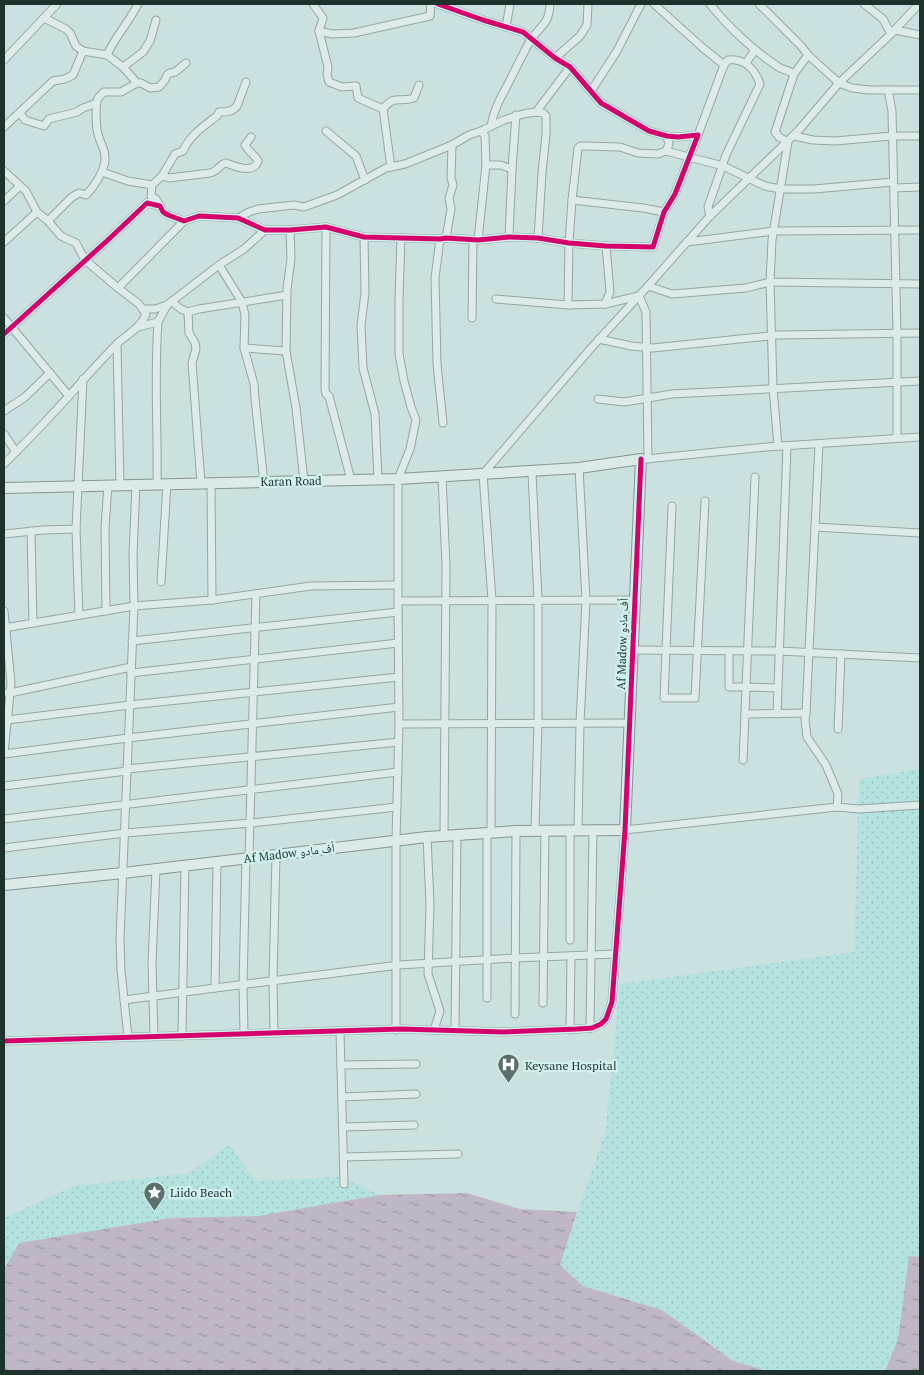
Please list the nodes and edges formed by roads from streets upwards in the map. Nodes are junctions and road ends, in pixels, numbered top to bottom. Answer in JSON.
{"nodes":[{"id":1,"x":56,"y":4,"type":"edge"},
{"id":2,"x":138,"y":4,"type":"edge"},
{"id":3,"x":313,"y":4,"type":"edge"},
{"id":4,"x":431,"y":4,"type":"edge"},
{"id":5,"x":438,"y":4,"type":"edge"},
{"id":6,"x":510,"y":4,"type":"edge"},
{"id":7,"x":550,"y":4,"type":"edge"},
{"id":8,"x":588,"y":4,"type":"edge"},
{"id":9,"x":641,"y":4,"type":"edge"},
{"id":10,"x":654,"y":4,"type":"edge"},
{"id":11,"x":710,"y":4,"type":"edge"},
{"id":12,"x":760,"y":4,"type":"edge"},
{"id":13,"x":864,"y":4,"type":"edge"},
{"id":14,"x":919,"y":4,"type":"edge"},
{"id":15,"x":44,"y":18,"type":"junction"},
{"id":16,"x":156,"y":20,"type":"dead end"},
{"id":17,"x":506,"y":27,"type":"junction"},
{"id":18,"x":319,"y":30,"type":"junction"},
{"id":19,"x":893,"y":32,"type":"junction"},
{"id":20,"x":920,"y":35,"type":"edge"},
{"id":21,"x":531,"y":39,"type":"junction"},
{"id":22,"x":755,"y":50,"type":"junction"},
{"id":23,"x":83,"y":51,"type":"junction"},
{"id":24,"x":108,"y":55,"type":"junction"},
{"id":25,"x":808,"y":55,"type":"junction"},
{"id":26,"x":555,"y":58,"type":"junction"},
{"id":27,"x":4,"y":60,"type":"edge"},
{"id":28,"x":186,"y":63,"type":"dead end"},
{"id":29,"x":746,"y":63,"type":"junction"},
{"id":30,"x":724,"y":65,"type":"junction"},
{"id":31,"x":123,"y":67,"type":"junction"},
{"id":32,"x":570,"y":68,"type":"junction"},
{"id":33,"x":794,"y":74,"type":"junction"},
{"id":34,"x":246,"y":82,"type":"dead end"},
{"id":35,"x":137,"y":83,"type":"junction"},
{"id":36,"x":840,"y":83,"type":"junction"},
{"id":37,"x":419,"y":85,"type":"dead end"},
{"id":38,"x":888,"y":90,"type":"junction"},
{"id":39,"x":920,"y":90,"type":"edge"},
{"id":40,"x":591,"y":91,"type":"junction"},
{"id":41,"x":97,"y":102,"type":"junction"},
{"id":42,"x":383,"y":110,"type":"junction"},
{"id":43,"x":536,"y":112,"type":"junction"},
{"id":44,"x":20,"y":113,"type":"junction"},
{"id":45,"x":516,"y":115,"type":"junction"},
{"id":46,"x":491,"y":126,"type":"junction"},
{"id":47,"x":4,"y":127,"type":"edge"},
{"id":48,"x":326,"y":131,"type":"dead end"},
{"id":49,"x":481,"y":131,"type":"junction"},
{"id":50,"x":698,"y":135,"type":"junction"},
{"id":51,"x":667,"y":136,"type":"junction"},
{"id":52,"x":794,"y":136,"type":"junction"},
{"id":53,"x":892,"y":136,"type":"junction"},
{"id":54,"x":920,"y":136,"type":"edge"},
{"id":55,"x":251,"y":137,"type":"dead end"},
{"id":56,"x":788,"y":142,"type":"junction"},
{"id":57,"x":452,"y":145,"type":"junction"},
{"id":58,"x":666,"y":151,"type":"junction"},
{"id":59,"x":689,"y":158,"type":"junction"},
{"id":60,"x":486,"y":164,"type":"junction"},
{"id":61,"x":723,"y":166,"type":"junction"},
{"id":62,"x":391,"y":167,"type":"junction"},
{"id":63,"x":512,"y":169,"type":"junction"},
{"id":64,"x":4,"y":171,"type":"edge"},
{"id":65,"x":102,"y":172,"type":"junction"},
{"id":66,"x":162,"y":176,"type":"junction"},
{"id":67,"x":749,"y":179,"type":"junction"},
{"id":68,"x":365,"y":180,"type":"junction"},
{"id":69,"x":152,"y":185,"type":"junction"},
{"id":70,"x":893,"y":185,"type":"junction"},
{"id":71,"x":20,"y":186,"type":"junction"},
{"id":72,"x":920,"y":187,"type":"edge"},
{"id":73,"x":780,"y":189,"type":"junction"},
{"id":74,"x":572,"y":200,"type":"junction"},
{"id":75,"x":4,"y":201,"type":"edge"},
{"id":76,"x":160,"y":206,"type":"junction"},
{"id":77,"x":37,"y":212,"type":"junction"},
{"id":78,"x":664,"y":212,"type":"junction"},
{"id":79,"x":710,"y":216,"type":"junction"},
{"id":80,"x":238,"y":218,"type":"junction"},
{"id":81,"x":48,"y":220,"type":"junction"},
{"id":82,"x":184,"y":221,"type":"junction"},
{"id":83,"x":326,"y":227,"type":"junction"},
{"id":84,"x":265,"y":230,"type":"junction"},
{"id":85,"x":290,"y":230,"type":"junction"},
{"id":86,"x":895,"y":230,"type":"junction"},
{"id":87,"x":920,"y":230,"type":"edge"},
{"id":88,"x":774,"y":231,"type":"junction"},
{"id":89,"x":364,"y":237,"type":"junction"},
{"id":90,"x":509,"y":237,"type":"junction"},
{"id":91,"x":401,"y":238,"type":"junction"},
{"id":92,"x":538,"y":238,"type":"junction"},
{"id":93,"x":443,"y":239,"type":"junction"},
{"id":94,"x":476,"y":240,"type":"junction"},
{"id":95,"x":4,"y":242,"type":"edge"},
{"id":96,"x":688,"y":242,"type":"junction"},
{"id":97,"x":569,"y":243,"type":"junction"},
{"id":98,"x":606,"y":246,"type":"junction"},
{"id":99,"x":86,"y":260,"type":"junction"},
{"id":100,"x":219,"y":265,"type":"junction"},
{"id":101,"x":770,"y":282,"type":"junction"},
{"id":102,"x":896,"y":284,"type":"junction"},
{"id":103,"x":920,"y":284,"type":"edge"},
{"id":104,"x":648,"y":286,"type":"junction"},
{"id":105,"x":118,"y":288,"type":"junction"},
{"id":106,"x":287,"y":295,"type":"junction"},
{"id":107,"x":639,"y":296,"type":"junction"},
{"id":108,"x":496,"y":299,"type":"dead end"},
{"id":109,"x":242,"y":302,"type":"junction"},
{"id":110,"x":170,"y":304,"type":"junction"},
{"id":111,"x":605,"y":304,"type":"junction"},
{"id":112,"x":568,"y":305,"type":"junction"},
{"id":113,"x":143,"y":309,"type":"junction"},
{"id":114,"x":188,"y":312,"type":"junction"},
{"id":115,"x":4,"y":318,"type":"edge"},
{"id":116,"x":472,"y":318,"type":"dead end"},
{"id":117,"x":158,"y":322,"type":"junction"},
{"id":118,"x":11,"y":327,"type":"junction"},
{"id":119,"x":138,"y":327,"type":"junction"},
{"id":120,"x":920,"y":333,"type":"edge"},
{"id":121,"x":4,"y":334,"type":"edge"},
{"id":122,"x":897,"y":334,"type":"junction"},
{"id":123,"x":770,"y":336,"type":"junction"},
{"id":124,"x":599,"y":339,"type":"junction"},
{"id":125,"x":117,"y":344,"type":"junction"},
{"id":126,"x":244,"y":348,"type":"junction"},
{"id":127,"x":646,"y":348,"type":"junction"},
{"id":128,"x":286,"y":351,"type":"junction"},
{"id":129,"x":50,"y":373,"type":"junction"},
{"id":130,"x":83,"y":379,"type":"junction"},
{"id":131,"x":920,"y":381,"type":"edge"},
{"id":132,"x":897,"y":382,"type":"junction"},
{"id":133,"x":773,"y":388,"type":"junction"},
{"id":134,"x":69,"y":396,"type":"junction"},
{"id":135,"x":647,"y":398,"type":"junction"},
{"id":136,"x":598,"y":399,"type":"dead end"},
{"id":137,"x":4,"y":411,"type":"edge"},
{"id":138,"x":443,"y":424,"type":"dead end"},
{"id":139,"x":4,"y":434,"type":"edge"},
{"id":140,"x":920,"y":437,"type":"edge"},
{"id":141,"x":897,"y":438,"type":"junction"},
{"id":142,"x":819,"y":444,"type":"junction"},
{"id":143,"x":778,"y":446,"type":"junction"},
{"id":144,"x":787,"y":446,"type":"junction"},
{"id":145,"x":16,"y":452,"type":"junction"},
{"id":146,"x":644,"y":459,"type":"junction"},
{"id":147,"x":4,"y":464,"type":"edge"},
{"id":148,"x":579,"y":468,"type":"junction"},
{"id":149,"x":532,"y":472,"type":"junction"},
{"id":150,"x":483,"y":474,"type":"junction"},
{"id":151,"x":442,"y":477,"type":"junction"},
{"id":152,"x":755,"y":477,"type":"dead end"},
{"id":153,"x":378,"y":479,"type":"junction"},
{"id":154,"x":398,"y":479,"type":"junction"},
{"id":155,"x":351,"y":480,"type":"junction"},
{"id":156,"x":304,"y":481,"type":"junction"},
{"id":157,"x":264,"y":482,"type":"junction"},
{"id":158,"x":206,"y":483,"type":"junction"},
{"id":159,"x":157,"y":484,"type":"junction"},
{"id":160,"x":168,"y":484,"type":"junction"},
{"id":161,"x":108,"y":485,"type":"junction"},
{"id":162,"x":120,"y":485,"type":"junction"},
{"id":163,"x":136,"y":485,"type":"junction"},
{"id":164,"x":78,"y":486,"type":"junction"},
{"id":165,"x":4,"y":488,"type":"edge"},
{"id":166,"x":705,"y":501,"type":"dead end"},
{"id":167,"x":672,"y":506,"type":"dead end"},
{"id":168,"x":815,"y":527,"type":"junction"},
{"id":169,"x":76,"y":529,"type":"junction"},
{"id":170,"x":32,"y":531,"type":"junction"},
{"id":171,"x":920,"y":533,"type":"edge"},
{"id":172,"x":4,"y":534,"type":"edge"},
{"id":173,"x":161,"y":582,"type":"dead end"},
{"id":174,"x":398,"y":585,"type":"junction"},
{"id":175,"x":256,"y":594,"type":"junction"},
{"id":176,"x":212,"y":600,"type":"junction"},
{"id":177,"x":445,"y":600,"type":"junction"},
{"id":178,"x":492,"y":600,"type":"junction"},
{"id":179,"x":538,"y":600,"type":"junction"},
{"id":180,"x":586,"y":600,"type":"junction"},
{"id":181,"x":634,"y":600,"type":"junction"},
{"id":182,"x":398,"y":601,"type":"junction"},
{"id":183,"x":134,"y":606,"type":"junction"},
{"id":184,"x":4,"y":611,"type":"edge"},
{"id":185,"x":106,"y":611,"type":"junction"},
{"id":186,"x":398,"y":612,"type":"junction"},
{"id":187,"x":78,"y":615,"type":"junction"},
{"id":188,"x":33,"y":623,"type":"junction"},
{"id":189,"x":256,"y":627,"type":"junction"},
{"id":190,"x":4,"y":628,"type":"edge"},
{"id":191,"x":132,"y":640,"type":"junction"},
{"id":192,"x":398,"y":643,"type":"junction"},
{"id":193,"x":632,"y":650,"type":"junction"},
{"id":194,"x":666,"y":650,"type":"junction"},
{"id":195,"x":698,"y":651,"type":"junction"},
{"id":196,"x":729,"y":651,"type":"junction"},
{"id":197,"x":747,"y":651,"type":"junction"},
{"id":198,"x":779,"y":651,"type":"junction"},
{"id":199,"x":809,"y":652,"type":"junction"},
{"id":200,"x":841,"y":654,"type":"junction"},
{"id":201,"x":920,"y":658,"type":"edge"},
{"id":202,"x":254,"y":659,"type":"junction"},
{"id":203,"x":131,"y":670,"type":"junction"},
{"id":204,"x":399,"y":677,"type":"junction"},
{"id":205,"x":746,"y":687,"type":"junction"},
{"id":206,"x":777,"y":688,"type":"junction"},
{"id":207,"x":254,"y":692,"type":"junction"},
{"id":208,"x":7,"y":693,"type":"edge"},
{"id":209,"x":130,"y":705,"type":"junction"},
{"id":210,"x":399,"y":707,"type":"junction"},
{"id":211,"x":806,"y":713,"type":"junction"},
{"id":212,"x":745,"y":714,"type":"junction"},
{"id":213,"x":777,"y":714,"type":"junction"},
{"id":214,"x":538,"y":723,"type":"junction"},
{"id":215,"x":580,"y":723,"type":"junction"},
{"id":216,"x":629,"y":723,"type":"junction"},
{"id":217,"x":6,"y":724,"type":"edge"},
{"id":218,"x":253,"y":724,"type":"junction"},
{"id":219,"x":399,"y":724,"type":"junction"},
{"id":220,"x":444,"y":724,"type":"junction"},
{"id":221,"x":492,"y":724,"type":"junction"},
{"id":222,"x":838,"y":729,"type":"dead end"},
{"id":223,"x":128,"y":738,"type":"junction"},
{"id":224,"x":399,"y":742,"type":"junction"},
{"id":225,"x":4,"y":754,"type":"edge"},
{"id":226,"x":252,"y":756,"type":"junction"},
{"id":227,"x":744,"y":760,"type":"dead end"},
{"id":228,"x":127,"y":770,"type":"junction"},
{"id":229,"x":398,"y":772,"type":"junction"},
{"id":230,"x":4,"y":786,"type":"edge"},
{"id":231,"x":251,"y":789,"type":"junction"},
{"id":232,"x":126,"y":804,"type":"junction"},
{"id":233,"x":920,"y":804,"type":"edge"},
{"id":234,"x":397,"y":807,"type":"junction"},
{"id":235,"x":837,"y":807,"type":"junction"},
{"id":236,"x":4,"y":818,"type":"edge"},
{"id":237,"x":250,"y":824,"type":"junction"},
{"id":238,"x":540,"y":830,"type":"junction"},
{"id":239,"x":574,"y":830,"type":"junction"},
{"id":240,"x":593,"y":830,"type":"junction"},
{"id":241,"x":625,"y":830,"type":"junction"},
{"id":242,"x":516,"y":831,"type":"junction"},
{"id":243,"x":489,"y":833,"type":"junction"},
{"id":244,"x":125,"y":834,"type":"junction"},
{"id":245,"x":457,"y":835,"type":"junction"},
{"id":246,"x":444,"y":836,"type":"junction"},
{"id":247,"x":426,"y":837,"type":"junction"},
{"id":248,"x":396,"y":840,"type":"junction"},
{"id":249,"x":4,"y":848,"type":"edge"},
{"id":250,"x":276,"y":854,"type":"junction"},
{"id":251,"x":247,"y":858,"type":"junction"},
{"id":252,"x":217,"y":862,"type":"junction"},
{"id":253,"x":185,"y":865,"type":"junction"},
{"id":254,"x":156,"y":869,"type":"junction"},
{"id":255,"x":123,"y":873,"type":"junction"},
{"id":256,"x":4,"y":885,"type":"edge"},
{"id":257,"x":570,"y":940,"type":"dead end"},
{"id":258,"x":616,"y":954,"type":"junction"},
{"id":259,"x":591,"y":955,"type":"junction"},
{"id":260,"x":571,"y":956,"type":"junction"},
{"id":261,"x":544,"y":957,"type":"junction"},
{"id":262,"x":515,"y":958,"type":"junction"},
{"id":263,"x":486,"y":960,"type":"junction"},
{"id":264,"x":457,"y":962,"type":"junction"},
{"id":265,"x":428,"y":964,"type":"junction"},
{"id":266,"x":396,"y":966,"type":"junction"},
{"id":267,"x":273,"y":981,"type":"junction"},
{"id":268,"x":243,"y":984,"type":"junction"},
{"id":269,"x":214,"y":988,"type":"junction"},
{"id":270,"x":183,"y":992,"type":"junction"},
{"id":271,"x":153,"y":996,"type":"junction"},
{"id":272,"x":487,"y":998,"type":"dead end"},
{"id":273,"x":124,"y":1000,"type":"junction"},
{"id":274,"x":543,"y":1003,"type":"dead end"},
{"id":275,"x":515,"y":1014,"type":"dead end"},
{"id":276,"x":590,"y":1028,"type":"junction"},
{"id":277,"x":396,"y":1030,"type":"junction"},
{"id":278,"x":434,"y":1030,"type":"junction"},
{"id":279,"x":570,"y":1030,"type":"junction"},
{"id":280,"x":455,"y":1031,"type":"junction"},
{"id":281,"x":340,"y":1032,"type":"junction"},
{"id":282,"x":274,"y":1033,"type":"junction"},
{"id":283,"x":244,"y":1034,"type":"junction"},
{"id":284,"x":154,"y":1036,"type":"junction"},
{"id":285,"x":182,"y":1036,"type":"junction"},
{"id":286,"x":128,"y":1037,"type":"junction"},
{"id":287,"x":4,"y":1041,"type":"edge"},
{"id":288,"x":416,"y":1064,"type":"dead end"},
{"id":289,"x":341,"y":1065,"type":"junction"},
{"id":290,"x":416,"y":1094,"type":"dead end"},
{"id":291,"x":342,"y":1098,"type":"junction"},
{"id":292,"x":414,"y":1125,"type":"dead end"},
{"id":293,"x":343,"y":1127,"type":"junction"},
{"id":294,"x":458,"y":1154,"type":"dead end"},
{"id":295,"x":344,"y":1157,"type":"junction"},
{"id":296,"x":344,"y":1184,"type":"dead end"}],
"edges":[{"from":1,"to":15,"type":"street"},
{"from":2,"to":24,"type":"street"},
{"from":3,"to":18,"type":"street"},
{"from":4,"to":18,"type":"street"},
{"from":5,"to":17,"type":"street"},
{"from":6,"to":17,"type":"street"},
{"from":7,"to":21,"type":"street"},
{"from":8,"to":26,"type":"street"},
{"from":9,"to":40,"type":"street"},
{"from":10,"to":30,"type":"street"},
{"from":11,"to":22,"type":"street"},
{"from":12,"to":25,"type":"street"},
{"from":13,"to":19,"type":"street"},
{"from":14,"to":19,"type":"street"},
{"from":15,"to":23,"type":"street"},
{"from":15,"to":27,"type":"street"},
{"from":16,"to":31,"type":"street"},
{"from":17,"to":21,"type":"street"},
{"from":18,"to":42,"type":"street"},
{"from":19,"to":20,"type":"street"},
{"from":19,"to":36,"type":"street"},
{"from":21,"to":26,"type":"street"},
{"from":21,"to":46,"type":"street"},
{"from":22,"to":29,"type":"street"},
{"from":22,"to":33,"type":"street"},
{"from":23,"to":24,"type":"street"},
{"from":23,"to":44,"type":"street"},
{"from":24,"to":31,"type":"street"},
{"from":25,"to":33,"type":"street"},
{"from":25,"to":36,"type":"street"},
{"from":26,"to":32,"type":"street"},
{"from":28,"to":35,"type":"street"},
{"from":29,"to":30,"type":"street"},
{"from":29,"to":61,"type":"street"},
{"from":30,"to":50,"type":"street"},
{"from":31,"to":35,"type":"street"},
{"from":32,"to":40,"type":"street"},
{"from":32,"to":43,"type":"street"},
{"from":33,"to":56,"type":"street"},
{"from":34,"to":66,"type":"street"},
{"from":35,"to":41,"type":"street"},
{"from":36,"to":38,"type":"street"},
{"from":36,"to":52,"type":"street"},
{"from":37,"to":42,"type":"street"},
{"from":38,"to":39,"type":"street"},
{"from":38,"to":53,"type":"street"},
{"from":40,"to":51,"type":"street"},
{"from":41,"to":44,"type":"street"},
{"from":41,"to":65,"type":"street"},
{"from":42,"to":62,"type":"street"},
{"from":43,"to":45,"type":"street"},
{"from":43,"to":92,"type":"street"},
{"from":44,"to":47,"type":"street"},
{"from":45,"to":46,"type":"street"},
{"from":45,"to":63,"type":"street"},
{"from":46,"to":49,"type":"street"},
{"from":48,"to":68,"type":"street"},
{"from":49,"to":57,"type":"street"},
{"from":49,"to":60,"type":"street"},
{"from":50,"to":51,"type":"street"},
{"from":50,"to":59,"type":"street"},
{"from":51,"to":58,"type":"street"},
{"from":52,"to":53,"type":"street"},
{"from":52,"to":56,"type":"street"},
{"from":53,"to":54,"type":"street"},
{"from":53,"to":70,"type":"street"},
{"from":55,"to":66,"type":"street"},
{"from":56,"to":67,"type":"street"},
{"from":56,"to":73,"type":"street"},
{"from":57,"to":62,"type":"street"},
{"from":57,"to":93,"type":"street"},
{"from":58,"to":59,"type":"street"},
{"from":58,"to":74,"type":"street"},
{"from":59,"to":61,"type":"street"},
{"from":59,"to":78,"type":"street"},
{"from":60,"to":63,"type":"street"},
{"from":60,"to":94,"type":"street"},
{"from":61,"to":67,"type":"street"},
{"from":61,"to":79,"type":"street"},
{"from":62,"to":68,"type":"street"},
{"from":63,"to":90,"type":"street"},
{"from":64,"to":71,"type":"street"},
{"from":65,"to":69,"type":"street"},
{"from":65,"to":81,"type":"street"},
{"from":66,"to":69,"type":"street"},
{"from":67,"to":73,"type":"street"},
{"from":67,"to":79,"type":"street"},
{"from":68,"to":80,"type":"street"},
{"from":69,"to":76,"type":"street"},
{"from":70,"to":72,"type":"street"},
{"from":70,"to":73,"type":"street"},
{"from":70,"to":86,"type":"street"},
{"from":71,"to":75,"type":"street"},
{"from":71,"to":77,"type":"street"},
{"from":73,"to":88,"type":"street"},
{"from":74,"to":78,"type":"street"},
{"from":74,"to":97,"type":"street"},
{"from":76,"to":82,"type":"street"},
{"from":76,"to":99,"type":"street"},
{"from":77,"to":81,"type":"street"},
{"from":77,"to":95,"type":"street"},
{"from":78,"to":98,"type":"street"},
{"from":79,"to":96,"type":"street"},
{"from":80,"to":82,"type":"street"},
{"from":80,"to":84,"type":"street"},
{"from":81,"to":99,"type":"street"},
{"from":82,"to":105,"type":"street"},
{"from":83,"to":85,"type":"street"},
{"from":83,"to":89,"type":"street"},
{"from":83,"to":155,"type":"street"},
{"from":84,"to":85,"type":"street"},
{"from":84,"to":100,"type":"street"},
{"from":85,"to":106,"type":"street"},
{"from":86,"to":87,"type":"street"},
{"from":86,"to":88,"type":"street"},
{"from":86,"to":102,"type":"street"},
{"from":88,"to":96,"type":"street"},
{"from":88,"to":101,"type":"street"},
{"from":89,"to":91,"type":"street"},
{"from":89,"to":153,"type":"street"},
{"from":90,"to":92,"type":"street"},
{"from":90,"to":94,"type":"street"},
{"from":91,"to":93,"type":"street"},
{"from":91,"to":154,"type":"street"},
{"from":92,"to":97,"type":"street"},
{"from":93,"to":94,"type":"street"},
{"from":93,"to":138,"type":"street"},
{"from":94,"to":116,"type":"street"},
{"from":96,"to":104,"type":"street"},
{"from":97,"to":98,"type":"street"},
{"from":97,"to":112,"type":"street"},
{"from":98,"to":111,"type":"street"},
{"from":99,"to":105,"type":"street"},
{"from":99,"to":118,"type":"street"},
{"from":100,"to":109,"type":"street"},
{"from":100,"to":110,"type":"street"},
{"from":101,"to":102,"type":"street"},
{"from":101,"to":104,"type":"street"},
{"from":101,"to":123,"type":"street"},
{"from":102,"to":103,"type":"street"},
{"from":102,"to":122,"type":"street"},
{"from":104,"to":107,"type":"street"},
{"from":105,"to":113,"type":"street"},
{"from":106,"to":109,"type":"street"},
{"from":106,"to":128,"type":"street"},
{"from":107,"to":111,"type":"street"},
{"from":107,"to":124,"type":"street"},
{"from":107,"to":127,"type":"street"},
{"from":108,"to":112,"type":"street"},
{"from":109,"to":114,"type":"street"},
{"from":109,"to":126,"type":"street"},
{"from":110,"to":113,"type":"street"},
{"from":110,"to":114,"type":"street"},
{"from":110,"to":117,"type":"street"},
{"from":111,"to":112,"type":"street"},
{"from":113,"to":119,"type":"street"},
{"from":114,"to":158,"type":"street"},
{"from":115,"to":118,"type":"street"},
{"from":117,"to":119,"type":"street"},
{"from":117,"to":159,"type":"street"},
{"from":118,"to":121,"type":"street"},
{"from":118,"to":129,"type":"street"},
{"from":119,"to":125,"type":"street"},
{"from":120,"to":122,"type":"street"},
{"from":122,"to":123,"type":"street"},
{"from":122,"to":132,"type":"street"},
{"from":123,"to":127,"type":"street"},
{"from":123,"to":133,"type":"street"},
{"from":124,"to":127,"type":"street"},
{"from":124,"to":150,"type":"street"},
{"from":125,"to":130,"type":"street"},
{"from":125,"to":162,"type":"street"},
{"from":126,"to":128,"type":"street"},
{"from":126,"to":157,"type":"street"},
{"from":127,"to":135,"type":"street"},
{"from":128,"to":156,"type":"street"},
{"from":129,"to":134,"type":"street"},
{"from":129,"to":137,"type":"street"},
{"from":130,"to":134,"type":"street"},
{"from":130,"to":164,"type":"street"},
{"from":131,"to":132,"type":"street"},
{"from":132,"to":133,"type":"street"},
{"from":132,"to":141,"type":"street"},
{"from":133,"to":135,"type":"street"},
{"from":133,"to":143,"type":"street"},
{"from":134,"to":145,"type":"street"},
{"from":135,"to":136,"type":"street"},
{"from":135,"to":146,"type":"street"},
{"from":139,"to":145,"type":"street"},
{"from":140,"to":141,"type":"street"},
{"from":141,"to":142,"type":"street"},
{"from":142,"to":144,"type":"street"},
{"from":142,"to":168,"type":"street"},
{"from":143,"to":144,"type":"street"},
{"from":143,"to":146,"type":"street"},
{"from":144,"to":198,"type":"street"},
{"from":145,"to":147,"type":"street"},
{"from":146,"to":148,"type":"street","name":"Karan Road"},
{"from":146,"to":181,"type":"street","name":"Af Madow أف مادو"},
{"from":148,"to":149,"type":"street","name":"Karan Road"},
{"from":148,"to":180,"type":"street"},
{"from":149,"to":150,"type":"street","name":"Karan Road"},
{"from":149,"to":179,"type":"street"},
{"from":150,"to":151,"type":"street","name":"Karan Road"},
{"from":150,"to":178,"type":"street"},
{"from":151,"to":154,"type":"street","name":"Karan Road"},
{"from":151,"to":177,"type":"street"},
{"from":152,"to":197,"type":"street"},
{"from":153,"to":154,"type":"street","name":"Karan Road"},
{"from":153,"to":155,"type":"street","name":"Karan Road"},
{"from":154,"to":174,"type":"street"},
{"from":155,"to":156,"type":"street","name":"Karan Road"},
{"from":156,"to":157,"type":"street","name":"Karan Road"},
{"from":157,"to":158,"type":"street","name":"Karan Road"},
{"from":158,"to":160,"type":"street","name":"Karan Road"},
{"from":158,"to":176,"type":"street"},
{"from":159,"to":160,"type":"street","name":"Karan Road"},
{"from":159,"to":163,"type":"street","name":"Karan Road"},
{"from":160,"to":173,"type":"street"},
{"from":161,"to":162,"type":"street","name":"Karan Road"},
{"from":161,"to":164,"type":"street","name":"Karan Road"},
{"from":161,"to":185,"type":"street"},
{"from":162,"to":163,"type":"street","name":"Karan Road"},
{"from":163,"to":183,"type":"street"},
{"from":164,"to":165,"type":"street","name":"Karan Road"},
{"from":164,"to":169,"type":"street"},
{"from":166,"to":195,"type":"street"},
{"from":167,"to":194,"type":"street"},
{"from":168,"to":171,"type":"street"},
{"from":168,"to":199,"type":"street"},
{"from":169,"to":170,"type":"street"},
{"from":169,"to":187,"type":"street"},
{"from":170,"to":172,"type":"street"},
{"from":170,"to":188,"type":"street"},
{"from":174,"to":175,"type":"street"},
{"from":174,"to":182,"type":"street"},
{"from":175,"to":176,"type":"street"},
{"from":175,"to":189,"type":"street"},
{"from":176,"to":183,"type":"street"},
{"from":177,"to":178,"type":"street"},
{"from":177,"to":182,"type":"street"},
{"from":177,"to":220,"type":"street"},
{"from":178,"to":179,"type":"street"},
{"from":178,"to":221,"type":"street"},
{"from":179,"to":180,"type":"street"},
{"from":179,"to":214,"type":"street"},
{"from":180,"to":181,"type":"street"},
{"from":180,"to":215,"type":"street"},
{"from":181,"to":193,"type":"street","name":"Af Madow أف مادو"},
{"from":182,"to":186,"type":"street"},
{"from":183,"to":185,"type":"street"},
{"from":183,"to":191,"type":"street"},
{"from":184,"to":190,"type":"street"},
{"from":185,"to":187,"type":"street"},
{"from":186,"to":189,"type":"street"},
{"from":186,"to":192,"type":"street"},
{"from":187,"to":188,"type":"street"},
{"from":188,"to":190,"type":"street"},
{"from":189,"to":191,"type":"street"},
{"from":189,"to":202,"type":"street"},
{"from":190,"to":208,"type":"street"},
{"from":191,"to":203,"type":"street"},
{"from":192,"to":202,"type":"street"},
{"from":192,"to":204,"type":"street"},
{"from":193,"to":194,"type":"street"},
{"from":193,"to":216,"type":"street","name":"Af Madow أف مادو"},
{"from":194,"to":195,"type":"street"},
{"from":194,"to":195,"type":"street"},
{"from":195,"to":196,"type":"street"},
{"from":196,"to":197,"type":"street"},
{"from":196,"to":205,"type":"street"},
{"from":197,"to":198,"type":"street"},
{"from":197,"to":205,"type":"street"},
{"from":198,"to":199,"type":"street"},
{"from":198,"to":206,"type":"street"},
{"from":199,"to":200,"type":"street"},
{"from":199,"to":211,"type":"street"},
{"from":200,"to":201,"type":"street"},
{"from":200,"to":222,"type":"street"},
{"from":202,"to":203,"type":"street"},
{"from":202,"to":207,"type":"street"},
{"from":203,"to":208,"type":"street"},
{"from":203,"to":209,"type":"street"},
{"from":204,"to":207,"type":"street"},
{"from":204,"to":210,"type":"street"},
{"from":205,"to":206,"type":"street"},
{"from":205,"to":212,"type":"street"},
{"from":206,"to":213,"type":"street"},
{"from":207,"to":209,"type":"street"},
{"from":207,"to":218,"type":"street"},
{"from":208,"to":217,"type":"street"},
{"from":209,"to":217,"type":"street"},
{"from":209,"to":223,"type":"street"},
{"from":210,"to":218,"type":"street"},
{"from":210,"to":219,"type":"street"},
{"from":211,"to":213,"type":"street"},
{"from":211,"to":235,"type":"street"},
{"from":212,"to":213,"type":"street"},
{"from":212,"to":227,"type":"street"},
{"from":214,"to":215,"type":"street"},
{"from":214,"to":221,"type":"street"},
{"from":214,"to":238,"type":"street"},
{"from":215,"to":216,"type":"street"},
{"from":215,"to":239,"type":"street"},
{"from":216,"to":241,"type":"street","name":"Af Madow أف مادو"},
{"from":217,"to":225,"type":"street"},
{"from":218,"to":223,"type":"street"},
{"from":218,"to":226,"type":"street"},
{"from":219,"to":220,"type":"street"},
{"from":219,"to":224,"type":"street"},
{"from":220,"to":221,"type":"street"},
{"from":220,"to":246,"type":"street"},
{"from":221,"to":243,"type":"street"},
{"from":223,"to":225,"type":"street"},
{"from":223,"to":228,"type":"street"},
{"from":224,"to":226,"type":"street"},
{"from":224,"to":229,"type":"street"},
{"from":226,"to":228,"type":"street"},
{"from":226,"to":231,"type":"street"},
{"from":228,"to":230,"type":"street"},
{"from":228,"to":232,"type":"street"},
{"from":229,"to":231,"type":"street"},
{"from":229,"to":234,"type":"street"},
{"from":231,"to":232,"type":"street"},
{"from":231,"to":237,"type":"street"},
{"from":232,"to":236,"type":"street"},
{"from":232,"to":244,"type":"street"},
{"from":233,"to":235,"type":"street"},
{"from":234,"to":237,"type":"street"},
{"from":234,"to":248,"type":"street"},
{"from":235,"to":241,"type":"street"},
{"from":237,"to":244,"type":"street"},
{"from":237,"to":251,"type":"street"},
{"from":238,"to":239,"type":"street","name":"Af Madow أف مادو"},
{"from":238,"to":242,"type":"street","name":"Af Madow أف مادو"},
{"from":238,"to":261,"type":"street"},
{"from":239,"to":240,"type":"street","name":"Af Madow أف مادو"},
{"from":239,"to":257,"type":"street"},
{"from":240,"to":241,"type":"street","name":"Af Madow أف مادو"},
{"from":240,"to":259,"type":"street"},
{"from":241,"to":258,"type":"street"},
{"from":242,"to":243,"type":"street","name":"Af Madow أف مادو"},
{"from":242,"to":262,"type":"street"},
{"from":243,"to":245,"type":"street","name":"Af Madow أف مادو"},
{"from":243,"to":263,"type":"street"},
{"from":244,"to":249,"type":"street"},
{"from":244,"to":255,"type":"street"},
{"from":245,"to":246,"type":"street","name":"Af Madow أف مادو"},
{"from":245,"to":264,"type":"street"},
{"from":246,"to":247,"type":"street","name":"Af Madow أف مادو"},
{"from":247,"to":248,"type":"street","name":"Af Madow أف مادو"},
{"from":247,"to":265,"type":"street"},
{"from":248,"to":250,"type":"street","name":"Af Madow أف مادو"},
{"from":248,"to":266,"type":"street"},
{"from":250,"to":251,"type":"street","name":"Af Madow أف مادو"},
{"from":250,"to":267,"type":"street"},
{"from":251,"to":252,"type":"street","name":"Af Madow أف مادو"},
{"from":251,"to":268,"type":"street"},
{"from":252,"to":253,"type":"street","name":"Af Madow أف مادو"},
{"from":252,"to":269,"type":"street"},
{"from":253,"to":254,"type":"street","name":"Af Madow أف مادو"},
{"from":253,"to":270,"type":"street"},
{"from":254,"to":255,"type":"street","name":"Af Madow أف مادو"},
{"from":254,"to":271,"type":"street"},
{"from":255,"to":256,"type":"street","name":"Af Madow أف مادو"},
{"from":255,"to":273,"type":"street"},
{"from":258,"to":259,"type":"street"},
{"from":258,"to":276,"type":"street"},
{"from":259,"to":260,"type":"street"},
{"from":259,"to":276,"type":"street"},
{"from":260,"to":261,"type":"street"},
{"from":260,"to":279,"type":"street"},
{"from":261,"to":262,"type":"street"},
{"from":261,"to":274,"type":"street"},
{"from":262,"to":263,"type":"street"},
{"from":262,"to":275,"type":"street"},
{"from":263,"to":264,"type":"street"},
{"from":263,"to":272,"type":"street"},
{"from":264,"to":265,"type":"street"},
{"from":264,"to":280,"type":"street"},
{"from":265,"to":266,"type":"street"},
{"from":265,"to":278,"type":"street"},
{"from":266,"to":267,"type":"street"},
{"from":266,"to":277,"type":"street"},
{"from":267,"to":268,"type":"street"},
{"from":267,"to":282,"type":"street"},
{"from":268,"to":269,"type":"street"},
{"from":268,"to":283,"type":"street"},
{"from":269,"to":270,"type":"street"},
{"from":270,"to":271,"type":"street"},
{"from":270,"to":285,"type":"street"},
{"from":271,"to":273,"type":"street"},
{"from":271,"to":284,"type":"street"},
{"from":273,"to":286,"type":"street"},
{"from":276,"to":279,"type":"street"},
{"from":277,"to":278,"type":"street"},
{"from":277,"to":281,"type":"street"},
{"from":278,"to":280,"type":"street"},
{"from":279,"to":280,"type":"street"},
{"from":281,"to":282,"type":"street"},
{"from":281,"to":289,"type":"street"},
{"from":282,"to":283,"type":"street"},
{"from":283,"to":285,"type":"street"},
{"from":284,"to":285,"type":"street"},
{"from":284,"to":286,"type":"street"},
{"from":286,"to":287,"type":"street"},
{"from":288,"to":289,"type":"street"},
{"from":289,"to":291,"type":"street"},
{"from":290,"to":291,"type":"street"},
{"from":291,"to":293,"type":"street"},
{"from":292,"to":293,"type":"street"},
{"from":293,"to":295,"type":"street"},
{"from":294,"to":295,"type":"street"},
{"from":295,"to":296,"type":"street"}]}
